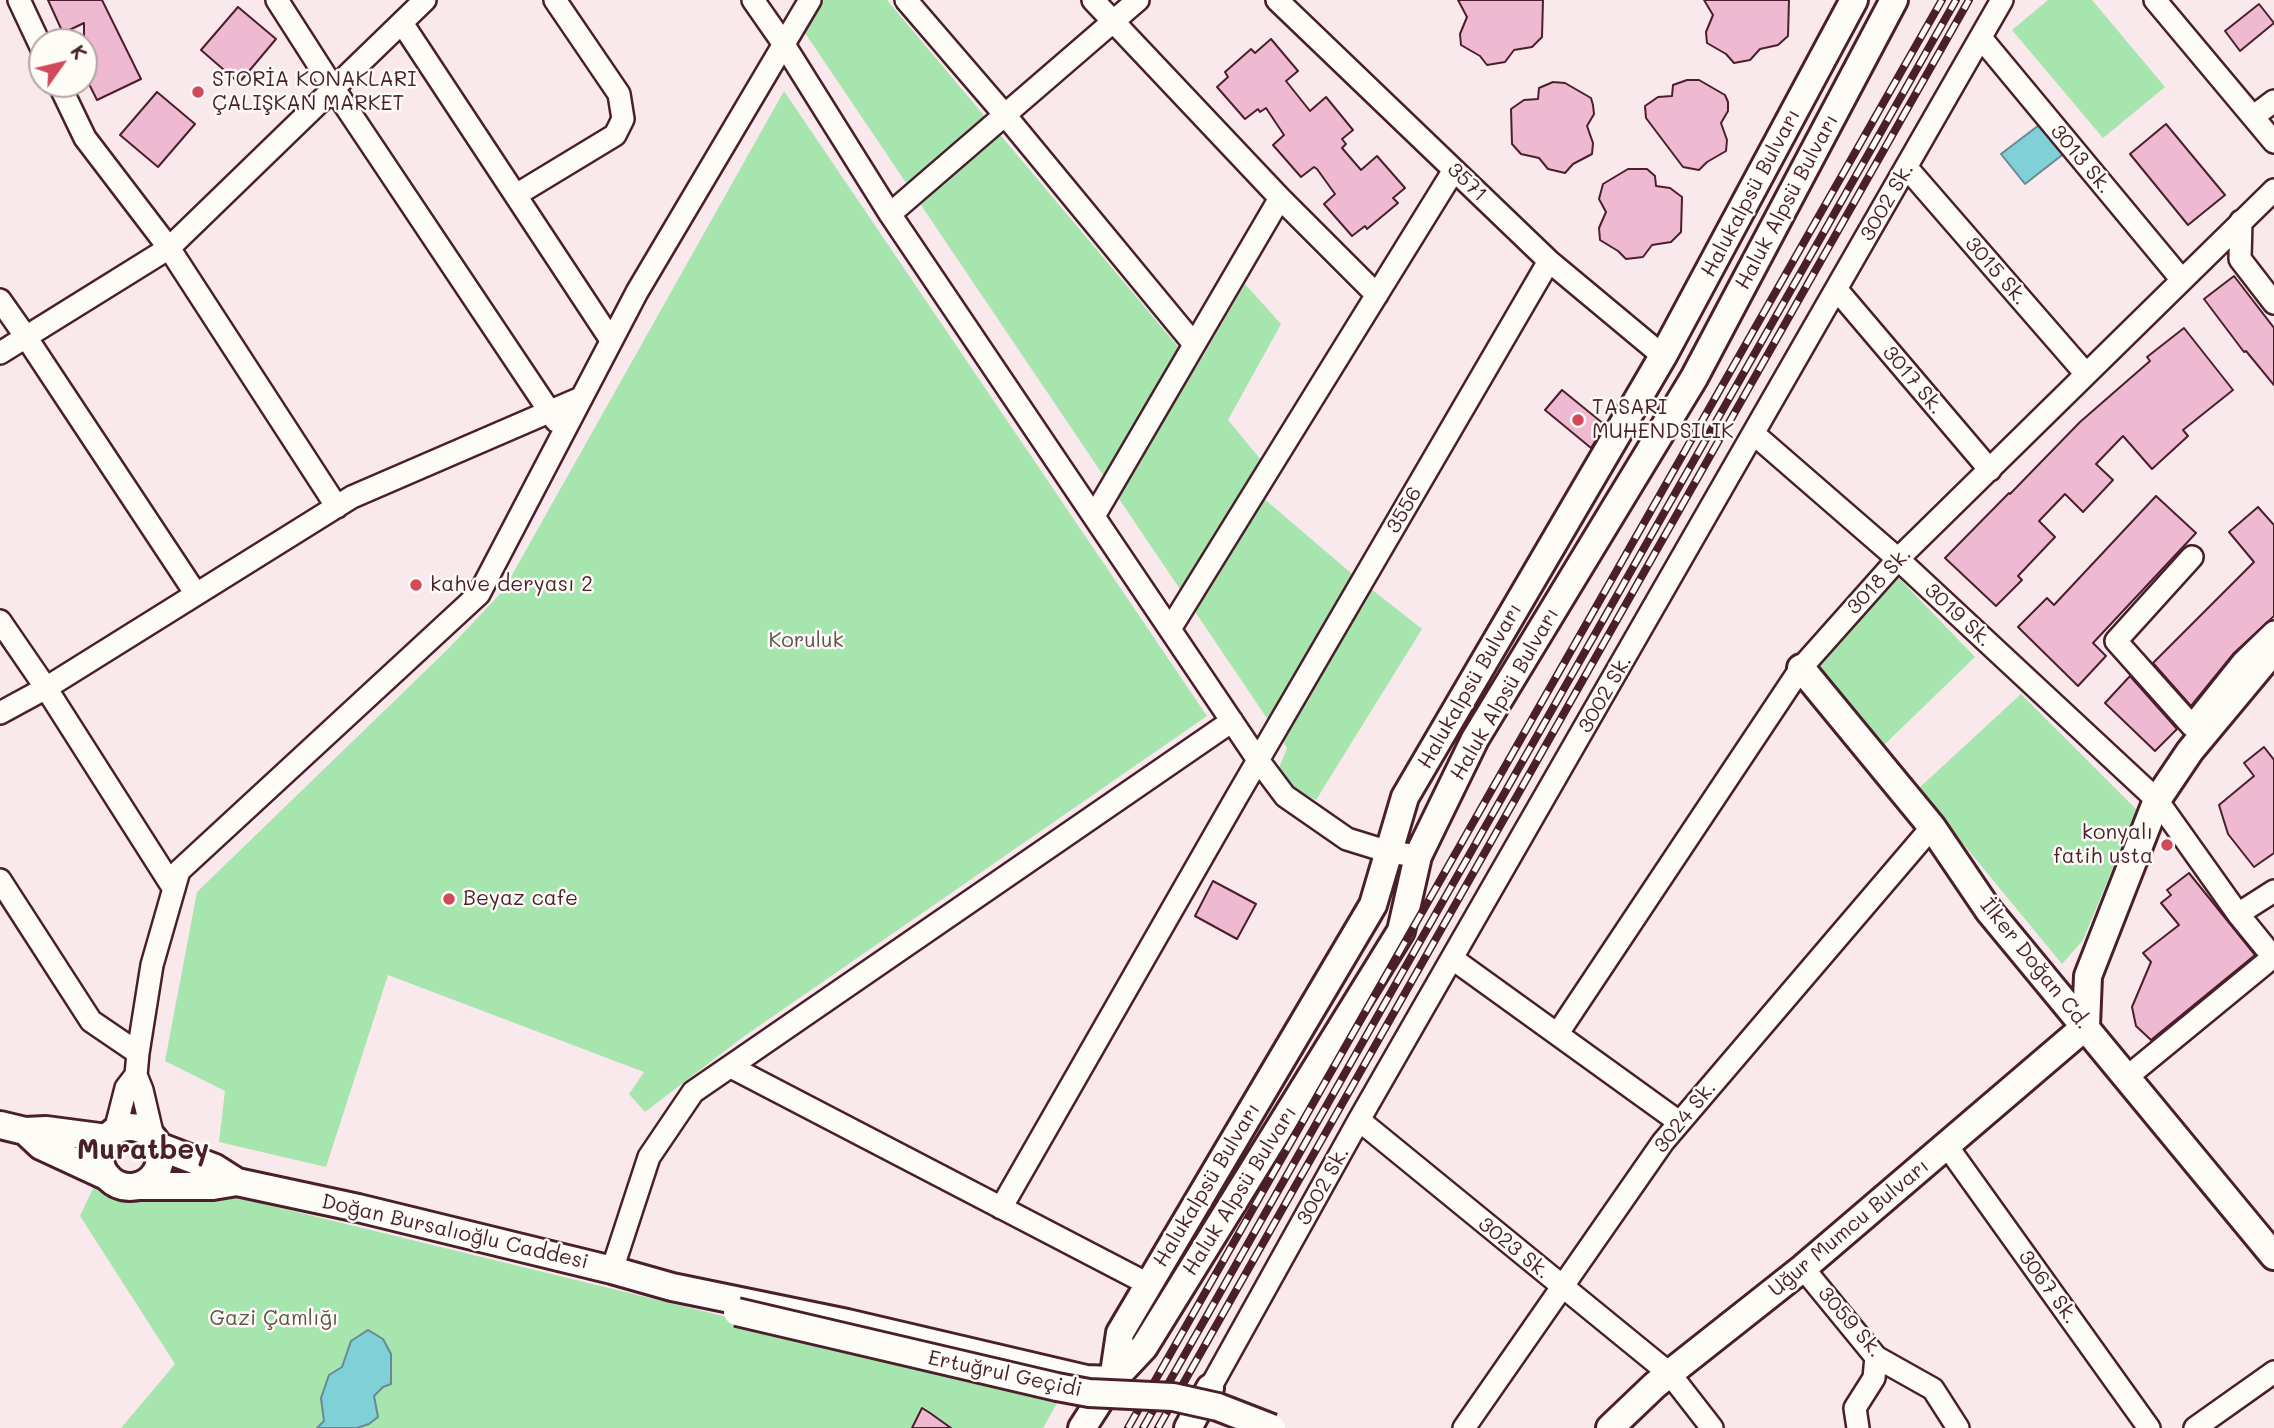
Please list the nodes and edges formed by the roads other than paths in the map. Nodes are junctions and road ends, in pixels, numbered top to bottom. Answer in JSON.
{"nodes":[{"id":1,"x":19,"y":0,"type":"edge"},
{"id":2,"x":277,"y":0,"type":"edge"},
{"id":3,"x":425,"y":0,"type":"edge"},
{"id":4,"x":555,"y":0,"type":"edge"},
{"id":5,"x":753,"y":0,"type":"edge"},
{"id":6,"x":810,"y":0,"type":"edge"},
{"id":7,"x":906,"y":0,"type":"edge"},
{"id":8,"x":1093,"y":0,"type":"edge"},
{"id":9,"x":1138,"y":0,"type":"edge"},
{"id":10,"x":1277,"y":0,"type":"edge"},
{"id":11,"x":1854,"y":0,"type":"edge"},
{"id":12,"x":1894,"y":0,"type":"edge"},
{"id":13,"x":2002,"y":0,"type":"edge"},
{"id":14,"x":2155,"y":0,"type":"edge"},
{"id":15,"x":1113,"y":22,"type":"junction"},
{"id":16,"x":402,"y":23,"type":"junction"},
{"id":17,"x":32,"y":28,"type":"edge"},
{"id":18,"x":1981,"y":38,"type":"junction"},
{"id":19,"x":783,"y":43,"type":"junction"},
{"id":20,"x":334,"y":89,"type":"junction"},
{"id":21,"x":66,"y":98,"type":"edge"},
{"id":22,"x":2274,"y":101,"type":"edge"},
{"id":23,"x":1005,"y":115,"type":"junction"},
{"id":24,"x":2254,"y":116,"type":"junction"},
{"id":25,"x":2274,"y":142,"type":"edge"},
{"id":26,"x":1907,"y":168,"type":"junction"},
{"id":27,"x":1454,"y":170,"type":"junction"},
{"id":28,"x":2274,"y":190,"type":"edge"},
{"id":29,"x":516,"y":195,"type":"junction"},
{"id":30,"x":1280,"y":198,"type":"junction"},
{"id":31,"x":890,"y":214,"type":"junction"},
{"id":32,"x":2241,"y":221,"type":"junction"},
{"id":33,"x":169,"y":248,"type":"junction"},
{"id":34,"x":1549,"y":261,"type":"junction"},
{"id":35,"x":2182,"y":280,"type":"junction"},
{"id":36,"x":1837,"y":290,"type":"junction"},
{"id":37,"x":1377,"y":295,"type":"junction"},
{"id":38,"x":0,"y":300,"type":"edge"},
{"id":39,"x":2274,"y":303,"type":"edge"},
{"id":40,"x":26,"y":337,"type":"junction"},
{"id":41,"x":611,"y":340,"type":"junction"},
{"id":42,"x":1194,"y":344,"type":"junction"},
{"id":43,"x":0,"y":353,"type":"edge"},
{"id":44,"x":1663,"y":356,"type":"junction"},
{"id":45,"x":2086,"y":374,"type":"junction"},
{"id":46,"x":581,"y":398,"type":"junction"},
{"id":47,"x":549,"y":412,"type":"junction"},
{"id":48,"x":564,"y":430,"type":"junction"},
{"id":49,"x":1754,"y":434,"type":"junction"},
{"id":50,"x":1990,"y":470,"type":"junction"},
{"id":51,"x":337,"y":506,"type":"junction"},
{"id":52,"x":1094,"y":516,"type":"junction"},
{"id":53,"x":2192,"y":557,"type":"dead end"},
{"id":54,"x":1898,"y":559,"type":"junction"},
{"id":55,"x":196,"y":594,"type":"junction"},
{"id":56,"x":0,"y":621,"type":"edge"},
{"id":57,"x":1170,"y":629,"type":"junction"},
{"id":58,"x":2274,"y":632,"type":"edge"},
{"id":59,"x":2274,"y":650,"type":"edge"},
{"id":60,"x":1801,"y":668,"type":"junction"},
{"id":61,"x":46,"y":688,"type":"junction"},
{"id":62,"x":0,"y":713,"type":"edge"},
{"id":63,"x":1232,"y":722,"type":"junction"},
{"id":64,"x":1258,"y":760,"type":"junction"},
{"id":65,"x":2157,"y":800,"type":"junction"},
{"id":66,"x":1932,"y":827,"type":"junction"},
{"id":67,"x":1389,"y":852,"type":"junction"},
{"id":68,"x":1418,"y":856,"type":"junction"},
{"id":69,"x":2,"y":887,"type":"edge"},
{"id":70,"x":174,"y":889,"type":"junction"},
{"id":71,"x":2274,"y":891,"type":"edge"},
{"id":72,"x":2238,"y":914,"type":"junction"},
{"id":73,"x":2274,"y":958,"type":"edge"},
{"id":74,"x":1453,"y":959,"type":"junction"},
{"id":75,"x":2086,"y":1026,"type":"junction"},
{"id":76,"x":1558,"y":1033,"type":"junction"},
{"id":77,"x":138,"y":1053,"type":"junction"},
{"id":78,"x":731,"y":1067,"type":"junction"},
{"id":79,"x":136,"y":1075,"type":"junction"},
{"id":80,"x":2127,"y":1077,"type":"junction"},
{"id":81,"x":1359,"y":1120,"type":"junction"},
{"id":82,"x":1679,"y":1122,"type":"junction"},
{"id":83,"x":0,"y":1125,"type":"edge"},
{"id":84,"x":26,"y":1131,"type":"junction"},
{"id":85,"x":111,"y":1134,"type":"junction"},
{"id":86,"x":156,"y":1141,"type":"junction"},
{"id":87,"x":1947,"y":1146,"type":"junction"},
{"id":88,"x":108,"y":1177,"type":"junction"},
{"id":89,"x":237,"y":1182,"type":"junction"},
{"id":90,"x":137,"y":1186,"type":"junction"},
{"id":91,"x":1001,"y":1208,"type":"junction"},
{"id":92,"x":2274,"y":1256,"type":"edge"},
{"id":93,"x":1803,"y":1268,"type":"junction"},
{"id":94,"x":612,"y":1269,"type":"junction"},
{"id":95,"x":1148,"y":1284,"type":"junction"},
{"id":96,"x":672,"y":1287,"type":"junction"},
{"id":97,"x":1562,"y":1287,"type":"junction"},
{"id":98,"x":1876,"y":1357,"type":"junction"},
{"id":99,"x":2274,"y":1372,"type":"edge"},
{"id":100,"x":1670,"y":1374,"type":"junction"},
{"id":101,"x":1113,"y":1380,"type":"junction"},
{"id":102,"x":1210,"y":1388,"type":"joint"},
{"id":103,"x":1196,"y":1427,"type":"edge"},
{"id":104,"x":1082,"y":1428,"type":"edge"},
{"id":105,"x":1272,"y":1428,"type":"edge"},
{"id":106,"x":1464,"y":1428,"type":"edge"},
{"id":107,"x":1610,"y":1428,"type":"edge"},
{"id":108,"x":1712,"y":1428,"type":"edge"},
{"id":109,"x":1858,"y":1428,"type":"edge"},
{"id":110,"x":1958,"y":1428,"type":"edge"},
{"id":111,"x":2149,"y":1428,"type":"edge"},
{"id":112,"x":2195,"y":1428,"type":"edge"}],
"edges":[{"from":1,"to":17,"type":"street"},
{"from":2,"to":20,"type":"street"},
{"from":3,"to":16,"type":"street"},
{"from":4,"to":29,"type":"street"},
{"from":5,"to":19,"type":"street"},
{"from":6,"to":19,"type":"street"},
{"from":7,"to":23,"type":"street"},
{"from":8,"to":15,"type":"street"},
{"from":9,"to":15,"type":"street"},
{"from":10,"to":27,"type":"street","name":"3571"},
{"from":11,"to":44,"type":"main road","name":"Halukalpsü Bulvarı"},
{"from":12,"to":68,"type":"main road","name":"Haluk Alpsü Bulvarı"},
{"from":13,"to":18,"type":"street","name":"3002 Sk."},
{"from":14,"to":24,"type":"street"},
{"from":15,"to":23,"type":"street"},
{"from":15,"to":30,"type":"street"},
{"from":16,"to":20,"type":"street"},
{"from":16,"to":29,"type":"street"},
{"from":18,"to":26,"type":"street","name":"3002 Sk."},
{"from":18,"to":35,"type":"street","name":"3013 Sk."},
{"from":19,"to":31,"type":"street"},
{"from":19,"to":41,"type":"street"},
{"from":20,"to":33,"type":"street"},
{"from":20,"to":47,"type":"street"},
{"from":21,"to":33,"type":"street"},
{"from":22,"to":24,"type":"street"},
{"from":23,"to":31,"type":"street"},
{"from":23,"to":42,"type":"street"},
{"from":24,"to":25,"type":"street"},
{"from":26,"to":36,"type":"street","name":"3002 Sk."},
{"from":26,"to":45,"type":"street","name":"3015 Sk."},
{"from":27,"to":34,"type":"street","name":"3571"},
{"from":27,"to":37,"type":"street"},
{"from":28,"to":32,"type":"street","name":"3018 Sk."},
{"from":29,"to":41,"type":"street"},
{"from":30,"to":37,"type":"street"},
{"from":30,"to":42,"type":"street"},
{"from":31,"to":52,"type":"street"},
{"from":32,"to":35,"type":"street","name":"3018 Sk."},
{"from":32,"to":39,"type":"street"},
{"from":33,"to":40,"type":"street"},
{"from":33,"to":51,"type":"street"},
{"from":34,"to":44,"type":"street","name":"3571"},
{"from":34,"to":64,"type":"street","name":"3556"},
{"from":35,"to":45,"type":"street","name":"3018 Sk."},
{"from":36,"to":49,"type":"street","name":"3002 Sk."},
{"from":36,"to":50,"type":"street","name":"3017 Sk."},
{"from":37,"to":57,"type":"street"},
{"from":38,"to":40,"type":"street"},
{"from":40,"to":43,"type":"street"},
{"from":40,"to":55,"type":"street"},
{"from":41,"to":46,"type":"street"},
{"from":42,"to":52,"type":"street"},
{"from":44,"to":67,"type":"main road","name":"Halukalpsü Bulvarı"},
{"from":45,"to":50,"type":"street","name":"3018 Sk."},
{"from":46,"to":47,"type":"street"},
{"from":46,"to":48,"type":"street"},
{"from":47,"to":48,"type":"street"},
{"from":47,"to":51,"type":"street"},
{"from":48,"to":70,"type":"street"},
{"from":49,"to":54,"type":"street","name":"3019 Sk."},
{"from":49,"to":74,"type":"street","name":"3002 Sk."},
{"from":50,"to":54,"type":"street","name":"3018 Sk."},
{"from":51,"to":55,"type":"street"},
{"from":52,"to":57,"type":"street"},
{"from":53,"to":58,"type":"street"},
{"from":54,"to":60,"type":"street","name":"3018 Sk."},
{"from":54,"to":65,"type":"street","name":"3019 Sk."},
{"from":55,"to":61,"type":"street"},
{"from":56,"to":61,"type":"street"},
{"from":57,"to":63,"type":"street"},
{"from":59,"to":65,"type":"main road"},
{"from":60,"to":66,"type":"main road","name":"İlker Doğan Cd."},
{"from":60,"to":76,"type":"street","name":"3018 Sk."},
{"from":61,"to":62,"type":"street"},
{"from":61,"to":70,"type":"street"},
{"from":63,"to":64,"type":"street"},
{"from":63,"to":78,"type":"street"},
{"from":64,"to":67,"type":"street"},
{"from":64,"to":91,"type":"street","name":"3556"},
{"from":65,"to":72,"type":"street","name":"3019 Sk."},
{"from":65,"to":75,"type":"main road"},
{"from":66,"to":75,"type":"main road","name":"İlker Doğan Cd."},
{"from":66,"to":82,"type":"street","name":"3024 Sk."},
{"from":67,"to":68,"type":"street"},
{"from":67,"to":95,"type":"main road","name":"Halukalpsü Bulvarı"},
{"from":68,"to":101,"type":"main road","name":"Haluk Alpsü Bulvarı"},
{"from":69,"to":77,"type":"street"},
{"from":70,"to":77,"type":"street"},
{"from":71,"to":72,"type":"street"},
{"from":72,"to":73,"type":"street","name":"3019 Sk."},
{"from":73,"to":80,"type":"street"},
{"from":74,"to":76,"type":"street"},
{"from":74,"to":81,"type":"street","name":"3002 Sk."},
{"from":75,"to":80,"type":"main road","name":"İlker Doğan Cd."},
{"from":75,"to":87,"type":"main road","name":"Uğur Mumcu Bulvarı"},
{"from":76,"to":82,"type":"street"},
{"from":77,"to":79,"type":"street"},
{"from":78,"to":91,"type":"street"},
{"from":78,"to":94,"type":"street"},
{"from":79,"to":85,"type":"street"},
{"from":79,"to":86,"type":"street"},
{"from":80,"to":92,"type":"main road","name":"İlker Doğan Cd."},
{"from":81,"to":97,"type":"street","name":"3023 Sk."},
{"from":81,"to":102,"type":"street","name":"3002 Sk."},
{"from":82,"to":97,"type":"street","name":"3024 Sk."},
{"from":83,"to":84,"type":"main road"},
{"from":84,"to":85,"type":"main road"},
{"from":84,"to":88,"type":"main road"},
{"from":85,"to":86,"type":"main road"},
{"from":85,"to":88,"type":"main road"},
{"from":86,"to":89,"type":"main road","name":"Doğan Bursalıoğlu Caddesi"},
{"from":86,"to":90,"type":"main road"},
{"from":87,"to":93,"type":"main road","name":"Uğur Mumcu Bulvarı"},
{"from":87,"to":111,"type":"street","name":"3067 Sk."},
{"from":88,"to":90,"type":"main road"},
{"from":89,"to":90,"type":"main road","name":"Doğan Bursalıoğlu Caddesi"},
{"from":89,"to":94,"type":"main road","name":"Doğan Bursalıoğlu Caddesi"},
{"from":91,"to":95,"type":"street"},
{"from":93,"to":98,"type":"street","name":"3059 Sk."},
{"from":93,"to":100,"type":"main road","name":"Uğur Mumcu Bulvarı"},
{"from":94,"to":96,"type":"main road","name":"Doğan Bursalıoğlu Caddesi"},
{"from":95,"to":101,"type":"main road","name":"Halukalpsü Bulvarı"},
{"from":96,"to":101,"type":"main road"},
{"from":96,"to":105,"type":"main road","name":"Ertuğrul Geçidi","bridge":true},
{"from":97,"to":100,"type":"street","name":"3023 Sk."},
{"from":97,"to":106,"type":"street","name":"3024 Sk."},
{"from":98,"to":109,"type":"street"},
{"from":98,"to":110,"type":"street","name":"3059 Sk."},
{"from":99,"to":112,"type":"street"},
{"from":100,"to":107,"type":"main road","name":"Uğur Mumcu Bulvarı"},
{"from":100,"to":108,"type":"street","name":"3023 Sk."},
{"from":101,"to":104,"type":"main road"},
{"from":102,"to":103,"type":"main road"}]}
